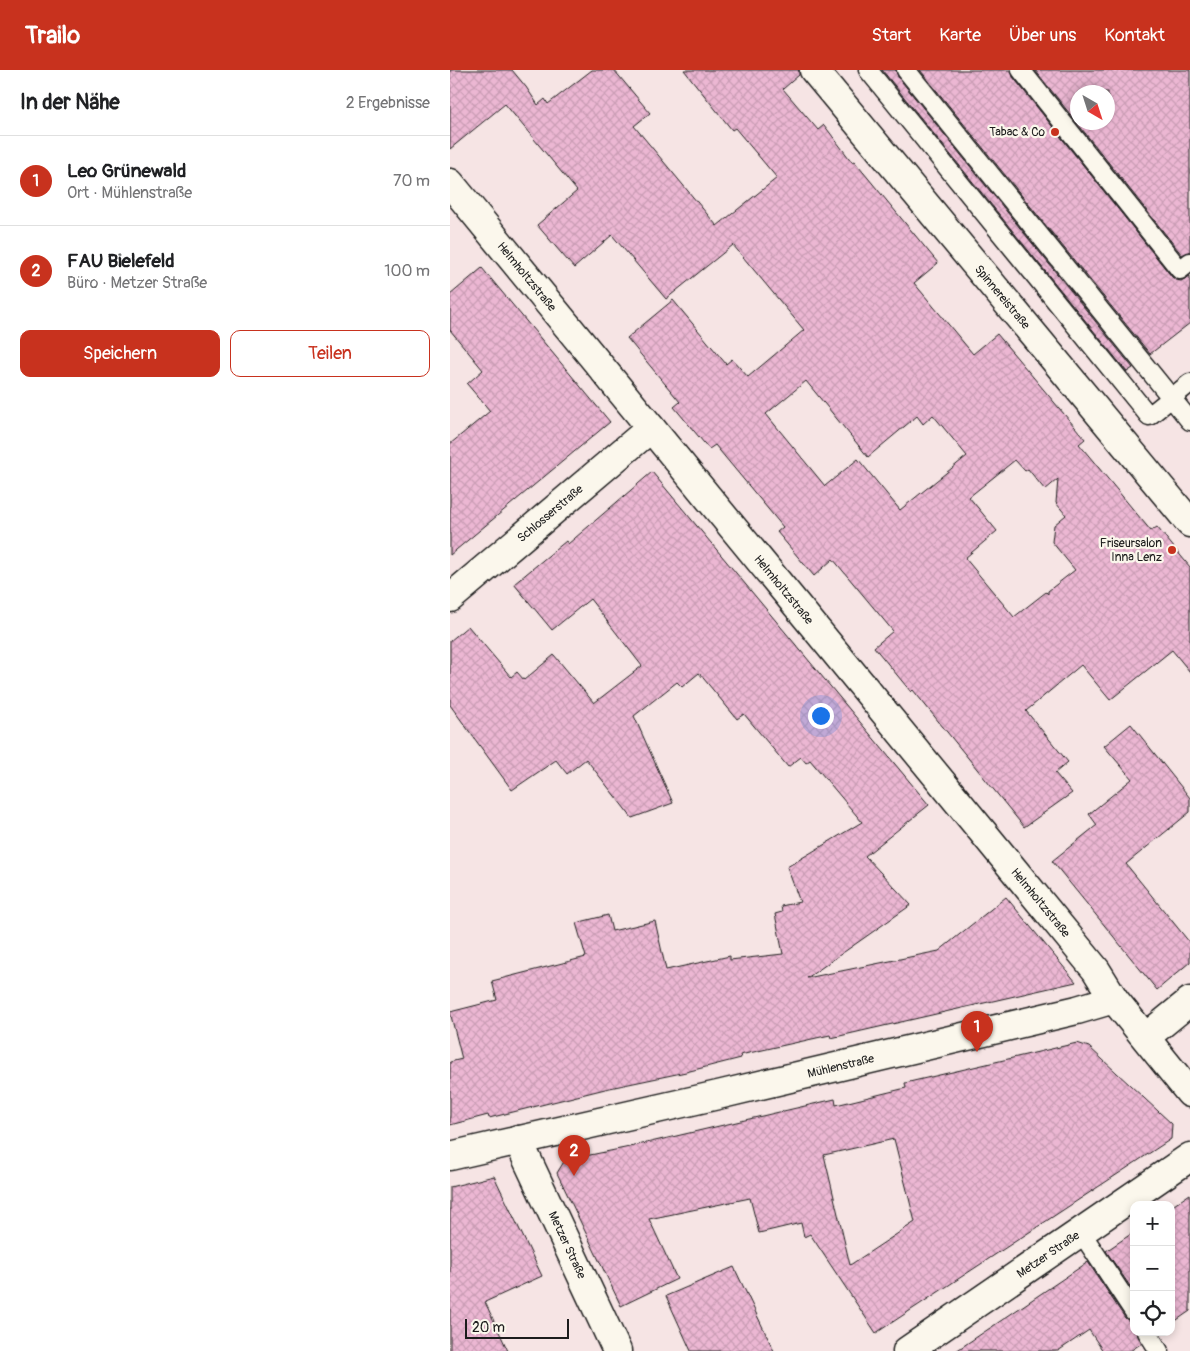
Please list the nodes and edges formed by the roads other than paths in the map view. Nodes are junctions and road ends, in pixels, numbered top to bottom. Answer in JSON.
{"nodes":[{"id":1,"x":814,"y":70,"type":"edge"},
{"id":2,"x":868,"y":70,"type":"edge"},
{"id":3,"x":906,"y":70,"type":"edge"},
{"id":4,"x":1021,"y":70,"type":"edge"},
{"id":5,"x":450,"y":183,"type":"edge"},
{"id":6,"x":1190,"y":262,"type":"edge"},
{"id":7,"x":1190,"y":383,"type":"edge"},
{"id":8,"x":1171,"y":398,"type":"junction"},
{"id":9,"x":1190,"y":421,"type":"edge"},
{"id":10,"x":651,"y":428,"type":"junction"},
{"id":11,"x":1190,"y":524,"type":"edge"},
{"id":12,"x":450,"y":598,"type":"edge"},
{"id":13,"x":1114,"y":999,"type":"junction"},
{"id":14,"x":1190,"y":1001,"type":"edge"},
{"id":15,"x":1146,"y":1038,"type":"junction"},
{"id":16,"x":1190,"y":1093,"type":"edge"},
{"id":17,"x":518,"y":1140,"type":"junction"},
{"id":18,"x":450,"y":1156,"type":"edge"},
{"id":19,"x":1190,"y":1157,"type":"edge"},
{"id":20,"x":1081,"y":1232,"type":"junction"},
{"id":21,"x":1130,"y":1306,"type":"edge"},
{"id":22,"x":1150,"y":1336,"type":"edge"},
{"id":23,"x":617,"y":1351,"type":"edge"},
{"id":24,"x":907,"y":1351,"type":"edge"},
{"id":25,"x":1159,"y":1351,"type":"edge"}],
"edges":[{"from":1,"to":11,"type":"street","name":"Spinnereistraße"},
{"from":2,"to":8,"type":"lane"},
{"from":3,"to":8,"type":"lane"},
{"from":4,"to":6,"type":"lane"},
{"from":5,"to":10,"type":"street","name":"Helmholtzstraße"},
{"from":7,"to":8,"type":"lane"},
{"from":8,"to":9,"type":"lane"},
{"from":10,"to":12,"type":"street","name":"Schlosserstraße"},
{"from":10,"to":13,"type":"street","name":"Helmholtzstraße"},
{"from":13,"to":15,"type":"street"},
{"from":13,"to":17,"type":"street","name":"Mühlenstraße"},
{"from":14,"to":15,"type":"street"},
{"from":15,"to":16,"type":"street"},
{"from":17,"to":18,"type":"street","name":"Mühlenstraße"},
{"from":17,"to":23,"type":"street","name":"Metzer Straße"},
{"from":19,"to":20,"type":"street","name":"Metzer Straße"},
{"from":20,"to":21,"type":"lane"},
{"from":20,"to":24,"type":"street","name":"Metzer Straße"},
{"from":22,"to":25,"type":"lane"}]}
